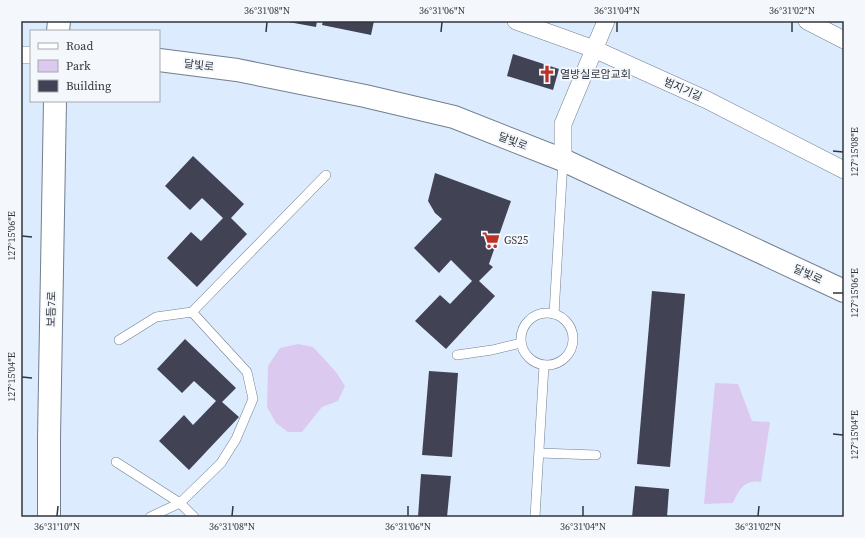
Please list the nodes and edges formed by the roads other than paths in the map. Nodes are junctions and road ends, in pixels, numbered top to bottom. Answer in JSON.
{"nodes":[{"id":1,"x":516,"y":21,"type":"edge"},
{"id":2,"x":606,"y":21,"type":"edge"},
{"id":3,"x":807,"y":21,"type":"edge"},
{"id":4,"x":844,"y":40,"type":"edge"},
{"id":5,"x":594,"y":50,"type":"junction"},
{"id":6,"x":160,"y":60,"type":"edge"},
{"id":7,"x":55,"y":102,"type":"edge"},
{"id":8,"x":563,"y":160,"type":"junction"},
{"id":9,"x":844,"y":170,"type":"edge"},
{"id":10,"x":326,"y":175,"type":"dead end"},
{"id":11,"x":844,"y":291,"type":"edge"},
{"id":12,"x":192,"y":312,"type":"junction"},
{"id":13,"x":554,"y":314,"type":"junction"},
{"id":14,"x":119,"y":340,"type":"dead end"},
{"id":15,"x":521,"y":343,"type":"junction"},
{"id":16,"x":457,"y":355,"type":"dead end"},
{"id":17,"x":544,"y":365,"type":"junction"},
{"id":18,"x":540,"y":453,"type":"junction"},
{"id":19,"x":596,"y":455,"type":"dead end"},
{"id":20,"x":116,"y":462,"type":"dead end"},
{"id":21,"x":180,"y":503,"type":"junction"},
{"id":22,"x":50,"y":517,"type":"edge"},
{"id":23,"x":150,"y":517,"type":"edge"},
{"id":24,"x":194,"y":517,"type":"edge"},
{"id":25,"x":535,"y":517,"type":"edge"}],
"edges":[{"from":1,"to":5,"type":"street","name":"범지기길"},
{"from":2,"to":5,"type":"street"},
{"from":3,"to":4,"type":"street"},
{"from":5,"to":8,"type":"street"},
{"from":5,"to":9,"type":"street","name":"범지기길"},
{"from":6,"to":8,"type":"street","name":"달빛로"},
{"from":7,"to":22,"type":"street","name":"보듬7로"},
{"from":8,"to":11,"type":"street","name":"달빛로"},
{"from":8,"to":13,"type":"lane"},
{"from":10,"to":12,"type":"lane"},
{"from":12,"to":14,"type":"lane"},
{"from":12,"to":21,"type":"lane"},
{"from":13,"to":15,"type":"lane"},
{"from":13,"to":17,"type":"lane"},
{"from":15,"to":16,"type":"lane"},
{"from":15,"to":17,"type":"lane"},
{"from":17,"to":18,"type":"lane"},
{"from":18,"to":19,"type":"lane"},
{"from":18,"to":25,"type":"lane"},
{"from":20,"to":21,"type":"lane"},
{"from":21,"to":23,"type":"lane"},
{"from":21,"to":24,"type":"lane"}]}
